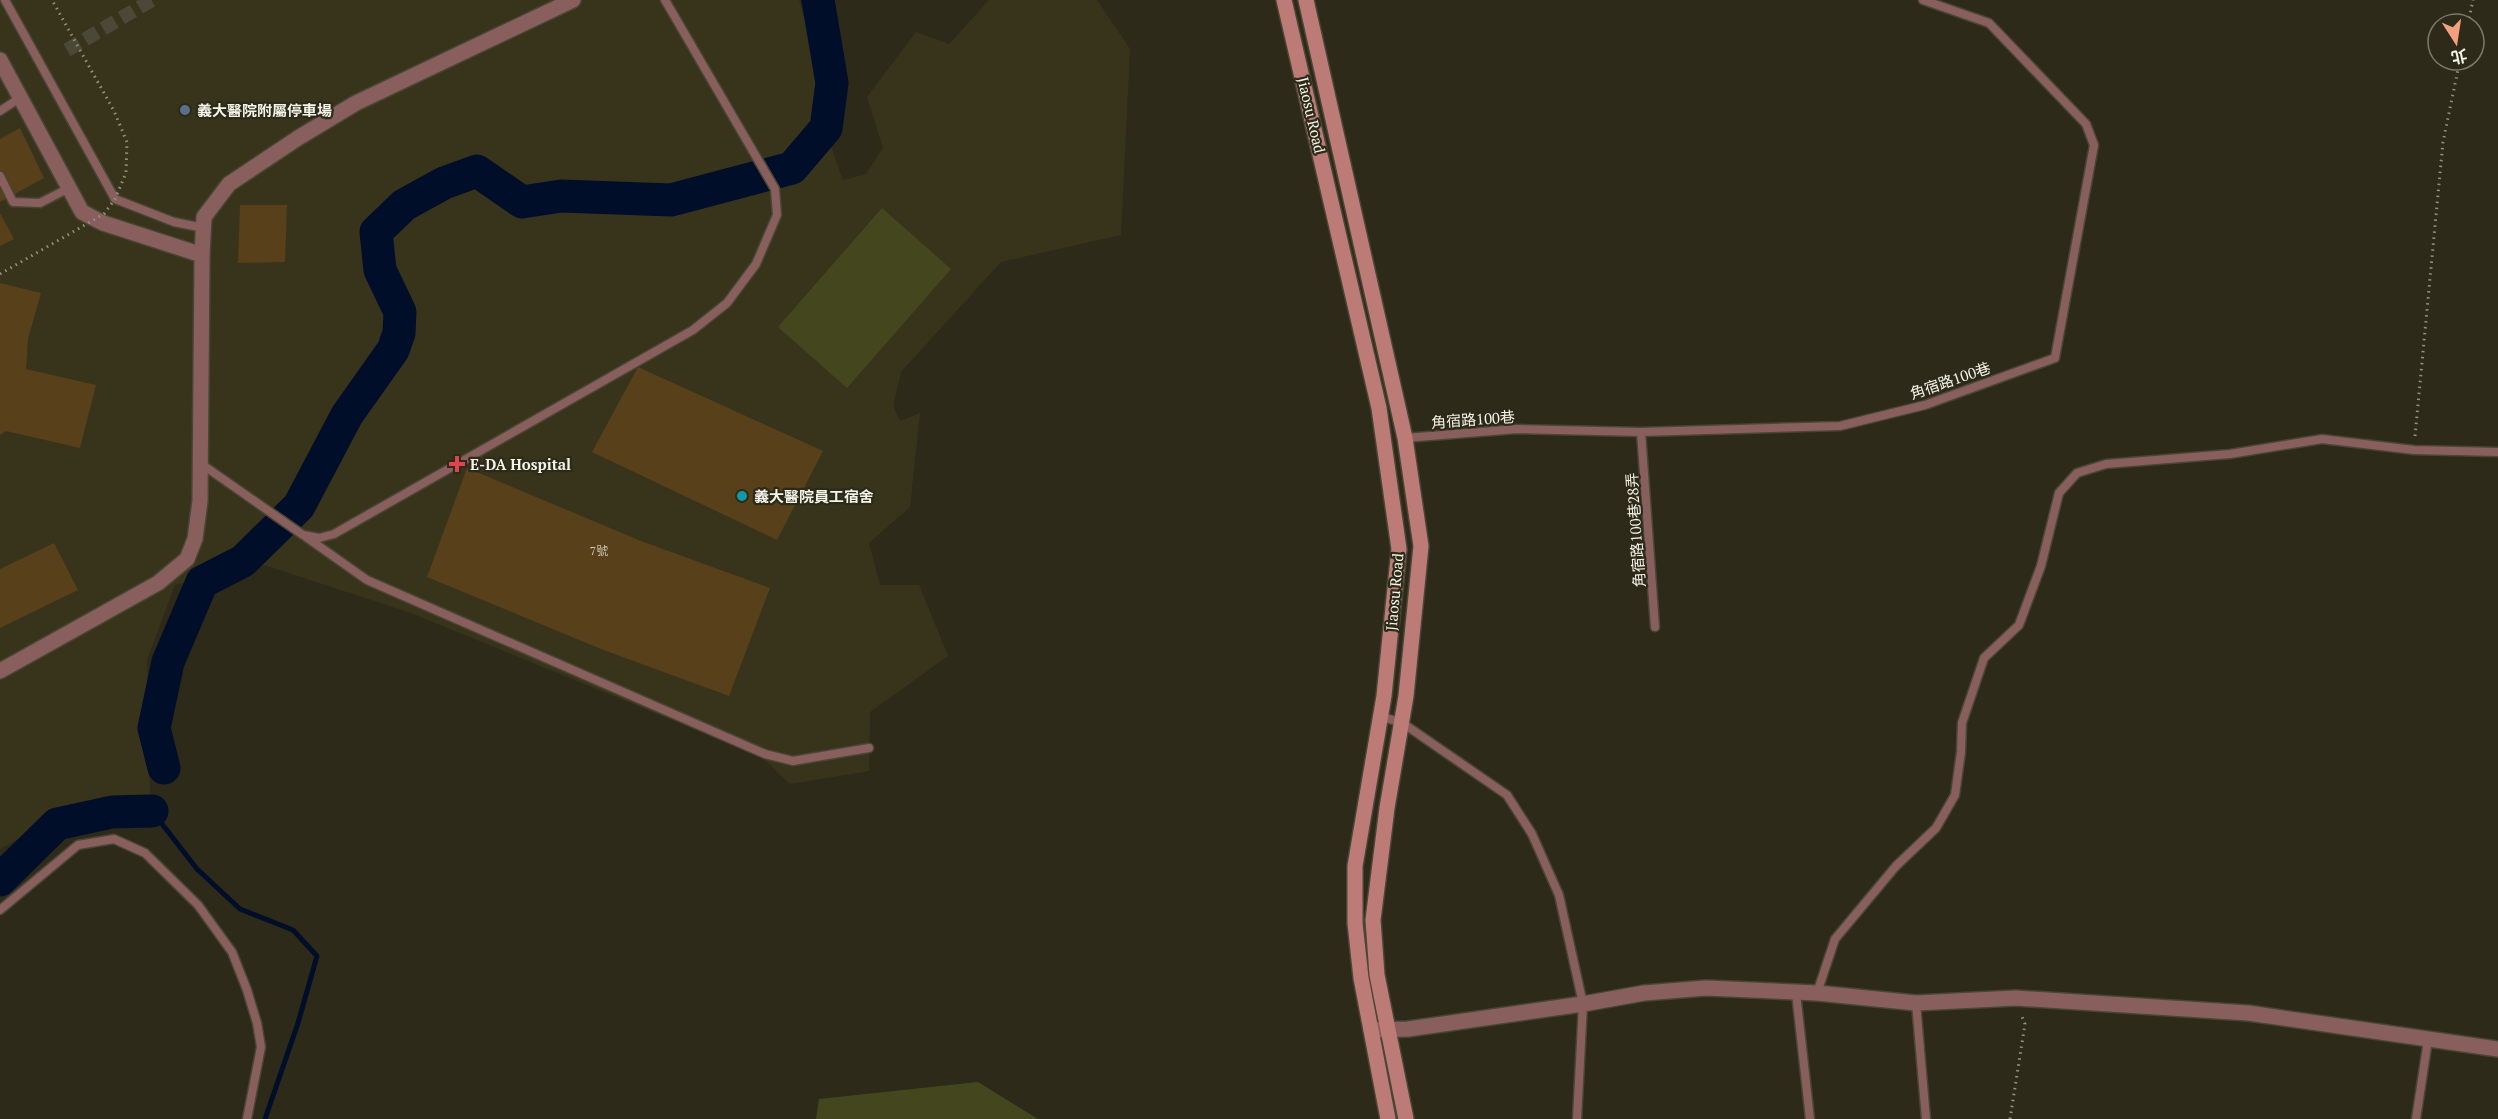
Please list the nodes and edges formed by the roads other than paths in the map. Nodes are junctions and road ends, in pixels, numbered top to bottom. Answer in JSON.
{"nodes":[{"id":1,"x":5,"y":0,"type":"edge"},
{"id":2,"x":573,"y":0,"type":"edge"},
{"id":3,"x":665,"y":0,"type":"edge"},
{"id":4,"x":1284,"y":0,"type":"edge"},
{"id":5,"x":1306,"y":0,"type":"edge"},
{"id":6,"x":1923,"y":0,"type":"edge"},
{"id":7,"x":0,"y":60,"type":"edge"},
{"id":8,"x":20,"y":98,"type":"junction"},
{"id":9,"x":0,"y":111,"type":"edge"},
{"id":10,"x":0,"y":176,"type":"edge"},
{"id":11,"x":69,"y":188,"type":"junction"},
{"id":12,"x":204,"y":228,"type":"junction"},
{"id":13,"x":202,"y":255,"type":"junction"},
{"id":14,"x":1641,"y":432,"type":"junction"},
{"id":15,"x":1405,"y":438,"type":"junction"},
{"id":16,"x":2498,"y":452,"type":"edge"},
{"id":17,"x":200,"y":462,"type":"junction"},
{"id":18,"x":303,"y":535,"type":"junction"},
{"id":19,"x":1655,"y":627,"type":"dead end"},
{"id":20,"x":0,"y":671,"type":"edge"},
{"id":21,"x":1381,"y":717,"type":"junction"},
{"id":22,"x":1401,"y":722,"type":"junction"},
{"id":23,"x":869,"y":748,"type":"dead end"},
{"id":24,"x":0,"y":910,"type":"edge"},
{"id":25,"x":1796,"y":993,"type":"junction"},
{"id":26,"x":1817,"y":993,"type":"junction"},
{"id":27,"x":1916,"y":1003,"type":"junction"},
{"id":28,"x":1583,"y":1004,"type":"junction"},
{"id":29,"x":1387,"y":1029,"type":"junction"},
{"id":30,"x":1371,"y":1030,"type":"junction"},
{"id":31,"x":2428,"y":1040,"type":"junction"},
{"id":32,"x":2498,"y":1050,"type":"edge"},
{"id":33,"x":247,"y":1119,"type":"edge"},
{"id":34,"x":1388,"y":1119,"type":"edge"},
{"id":35,"x":1406,"y":1119,"type":"edge"},
{"id":36,"x":1577,"y":1119,"type":"edge"},
{"id":37,"x":1810,"y":1119,"type":"edge"},
{"id":38,"x":1926,"y":1119,"type":"edge"},
{"id":39,"x":2416,"y":1119,"type":"edge"}],
"edges":[{"from":1,"to":12,"type":"lane"},
{"from":2,"to":12,"type":"street"},
{"from":3,"to":18,"type":"lane"},
{"from":4,"to":21,"type":"main road","name":"Jiaosu Road"},
{"from":5,"to":15,"type":"main road","name":"Jiaosu Road"},
{"from":6,"to":14,"type":"lane","name":"角宿路100巷"},
{"from":7,"to":8,"type":"street"},
{"from":8,"to":9,"type":"lane"},
{"from":8,"to":11,"type":"street"},
{"from":10,"to":11,"type":"lane"},
{"from":11,"to":13,"type":"street"},
{"from":12,"to":13,"type":"street"},
{"from":13,"to":17,"type":"street"},
{"from":14,"to":15,"type":"lane","name":"角宿路100巷"},
{"from":14,"to":19,"type":"lane","name":"角宿路100巷28弄"},
{"from":15,"to":22,"type":"main road","name":"Jiaosu Road"},
{"from":16,"to":26,"type":"lane"},
{"from":17,"to":18,"type":"lane"},
{"from":17,"to":20,"type":"street"},
{"from":18,"to":23,"type":"lane"},
{"from":21,"to":22,"type":"lane"},
{"from":21,"to":30,"type":"main road","name":"Jiaosu Road"},
{"from":22,"to":28,"type":"lane"},
{"from":22,"to":29,"type":"main road","name":"Jiaosu Road"},
{"from":24,"to":33,"type":"lane"},
{"from":25,"to":26,"type":"street"},
{"from":25,"to":28,"type":"street"},
{"from":25,"to":37,"type":"lane"},
{"from":26,"to":27,"type":"street"},
{"from":27,"to":31,"type":"street"},
{"from":27,"to":38,"type":"lane"},
{"from":28,"to":29,"type":"street"},
{"from":28,"to":36,"type":"lane"},
{"from":29,"to":30,"type":"street"},
{"from":29,"to":35,"type":"main road","name":"Jiaosu Road"},
{"from":30,"to":34,"type":"main road","name":"Jiaosu Road"},
{"from":31,"to":32,"type":"street"},
{"from":31,"to":39,"type":"lane"}]}
